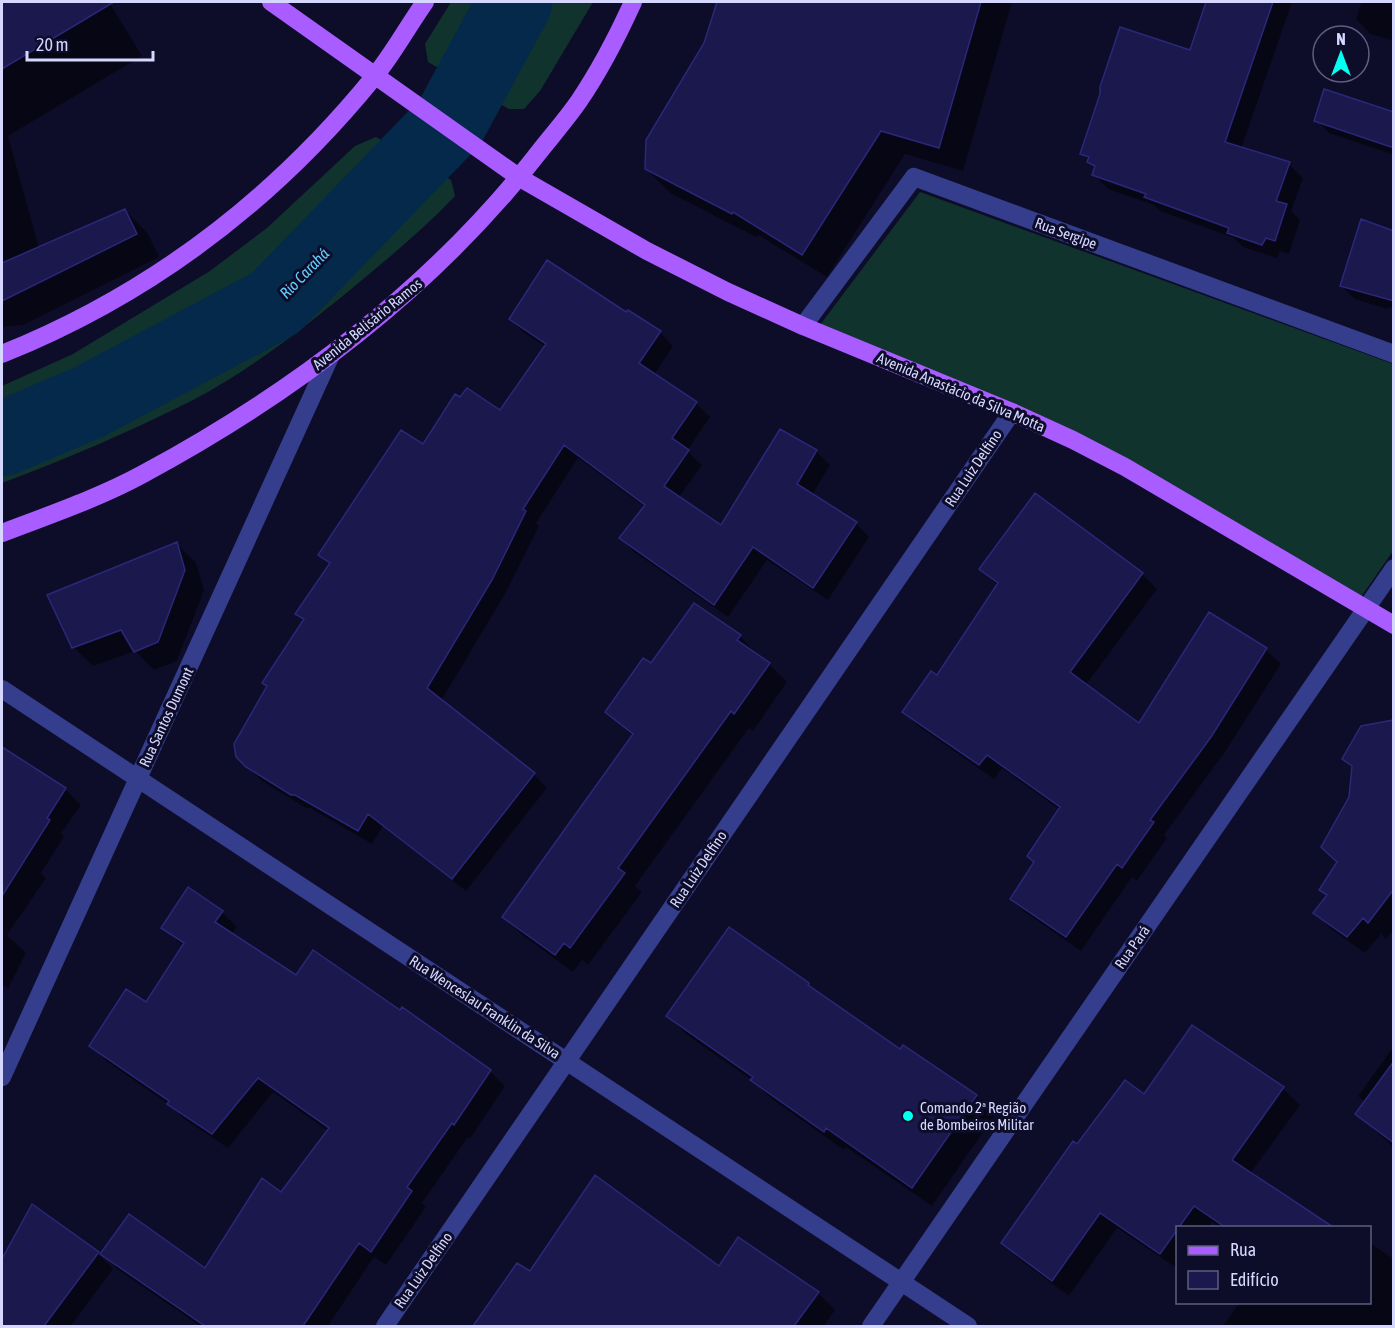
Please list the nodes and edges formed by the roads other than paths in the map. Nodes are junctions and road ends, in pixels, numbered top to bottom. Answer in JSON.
{"nodes":[{"id":1,"x":271,"y":2,"type":"edge"},
{"id":2,"x":425,"y":2,"type":"edge"},
{"id":3,"x":633,"y":2,"type":"edge"},
{"id":4,"x":376,"y":75,"type":"junction"},
{"id":5,"x":520,"y":178,"type":"junction"},
{"id":6,"x":803,"y":326,"type":"junction"},
{"id":7,"x":2,"y":354,"type":"edge"},
{"id":8,"x":1394,"y":354,"type":"edge"},
{"id":9,"x":330,"y":357,"type":"junction"},
{"id":10,"x":1012,"y":412,"type":"junction"},
{"id":11,"x":2,"y":533,"type":"edge"},
{"id":12,"x":1394,"y":568,"type":"edge"},
{"id":13,"x":1366,"y":608,"type":"junction"},
{"id":14,"x":1394,"y":625,"type":"edge"},
{"id":15,"x":2,"y":689,"type":"edge"},
{"id":16,"x":138,"y":778,"type":"junction"},
{"id":17,"x":567,"y":1062,"type":"junction"},
{"id":18,"x":2,"y":1077,"type":"edge"},
{"id":19,"x":901,"y":1283,"type":"junction"},
{"id":20,"x":385,"y":1326,"type":"edge"},
{"id":21,"x":871,"y":1326,"type":"edge"},
{"id":22,"x":968,"y":1326,"type":"edge"}],
"edges":[{"from":1,"to":4,"type":"main road","name":"Avenida Anastácio da Silva Motta"},
{"from":2,"to":4,"type":"main road"},
{"from":3,"to":5,"type":"main road","name":"Avenida Belisário Ramos"},
{"from":4,"to":5,"type":"main road","name":"Avenida Anastácio da Silva Motta"},
{"from":4,"to":7,"type":"main road"},
{"from":5,"to":6,"type":"main road","name":"Avenida Anastácio da Silva Motta"},
{"from":5,"to":9,"type":"main road","name":"Avenida Belisário Ramos"},
{"from":6,"to":8,"type":"street","name":"Rua Sergipe"},
{"from":6,"to":10,"type":"main road","name":"Avenida Anastácio da Silva Motta"},
{"from":9,"to":11,"type":"main road","name":"Avenida Belisário Ramos"},
{"from":9,"to":16,"type":"street","name":"Rua Santos Dumont"},
{"from":10,"to":13,"type":"main road","name":"Avenida Anastácio da Silva Motta"},
{"from":10,"to":17,"type":"street","name":"Rua Luiz Delfino"},
{"from":12,"to":13,"type":"street","name":"Rua Pará"},
{"from":13,"to":14,"type":"main road","name":"Avenida Anastácio da Silva Motta"},
{"from":13,"to":19,"type":"street","name":"Rua Pará"},
{"from":15,"to":16,"type":"street","name":"Rua Wenceslau Franklin da Silva"},
{"from":16,"to":17,"type":"street","name":"Rua Wenceslau Franklin da Silva"},
{"from":16,"to":18,"type":"street","name":"Rua Santos Dumont"},
{"from":17,"to":19,"type":"street","name":"Rua Wenceslau Franklin da Silva"},
{"from":17,"to":20,"type":"street","name":"Rua Luiz Delfino"},
{"from":19,"to":21,"type":"street","name":"Rua Pará"},
{"from":19,"to":22,"type":"street","name":"Rua Wenceslau Franklin da Silva"}]}
